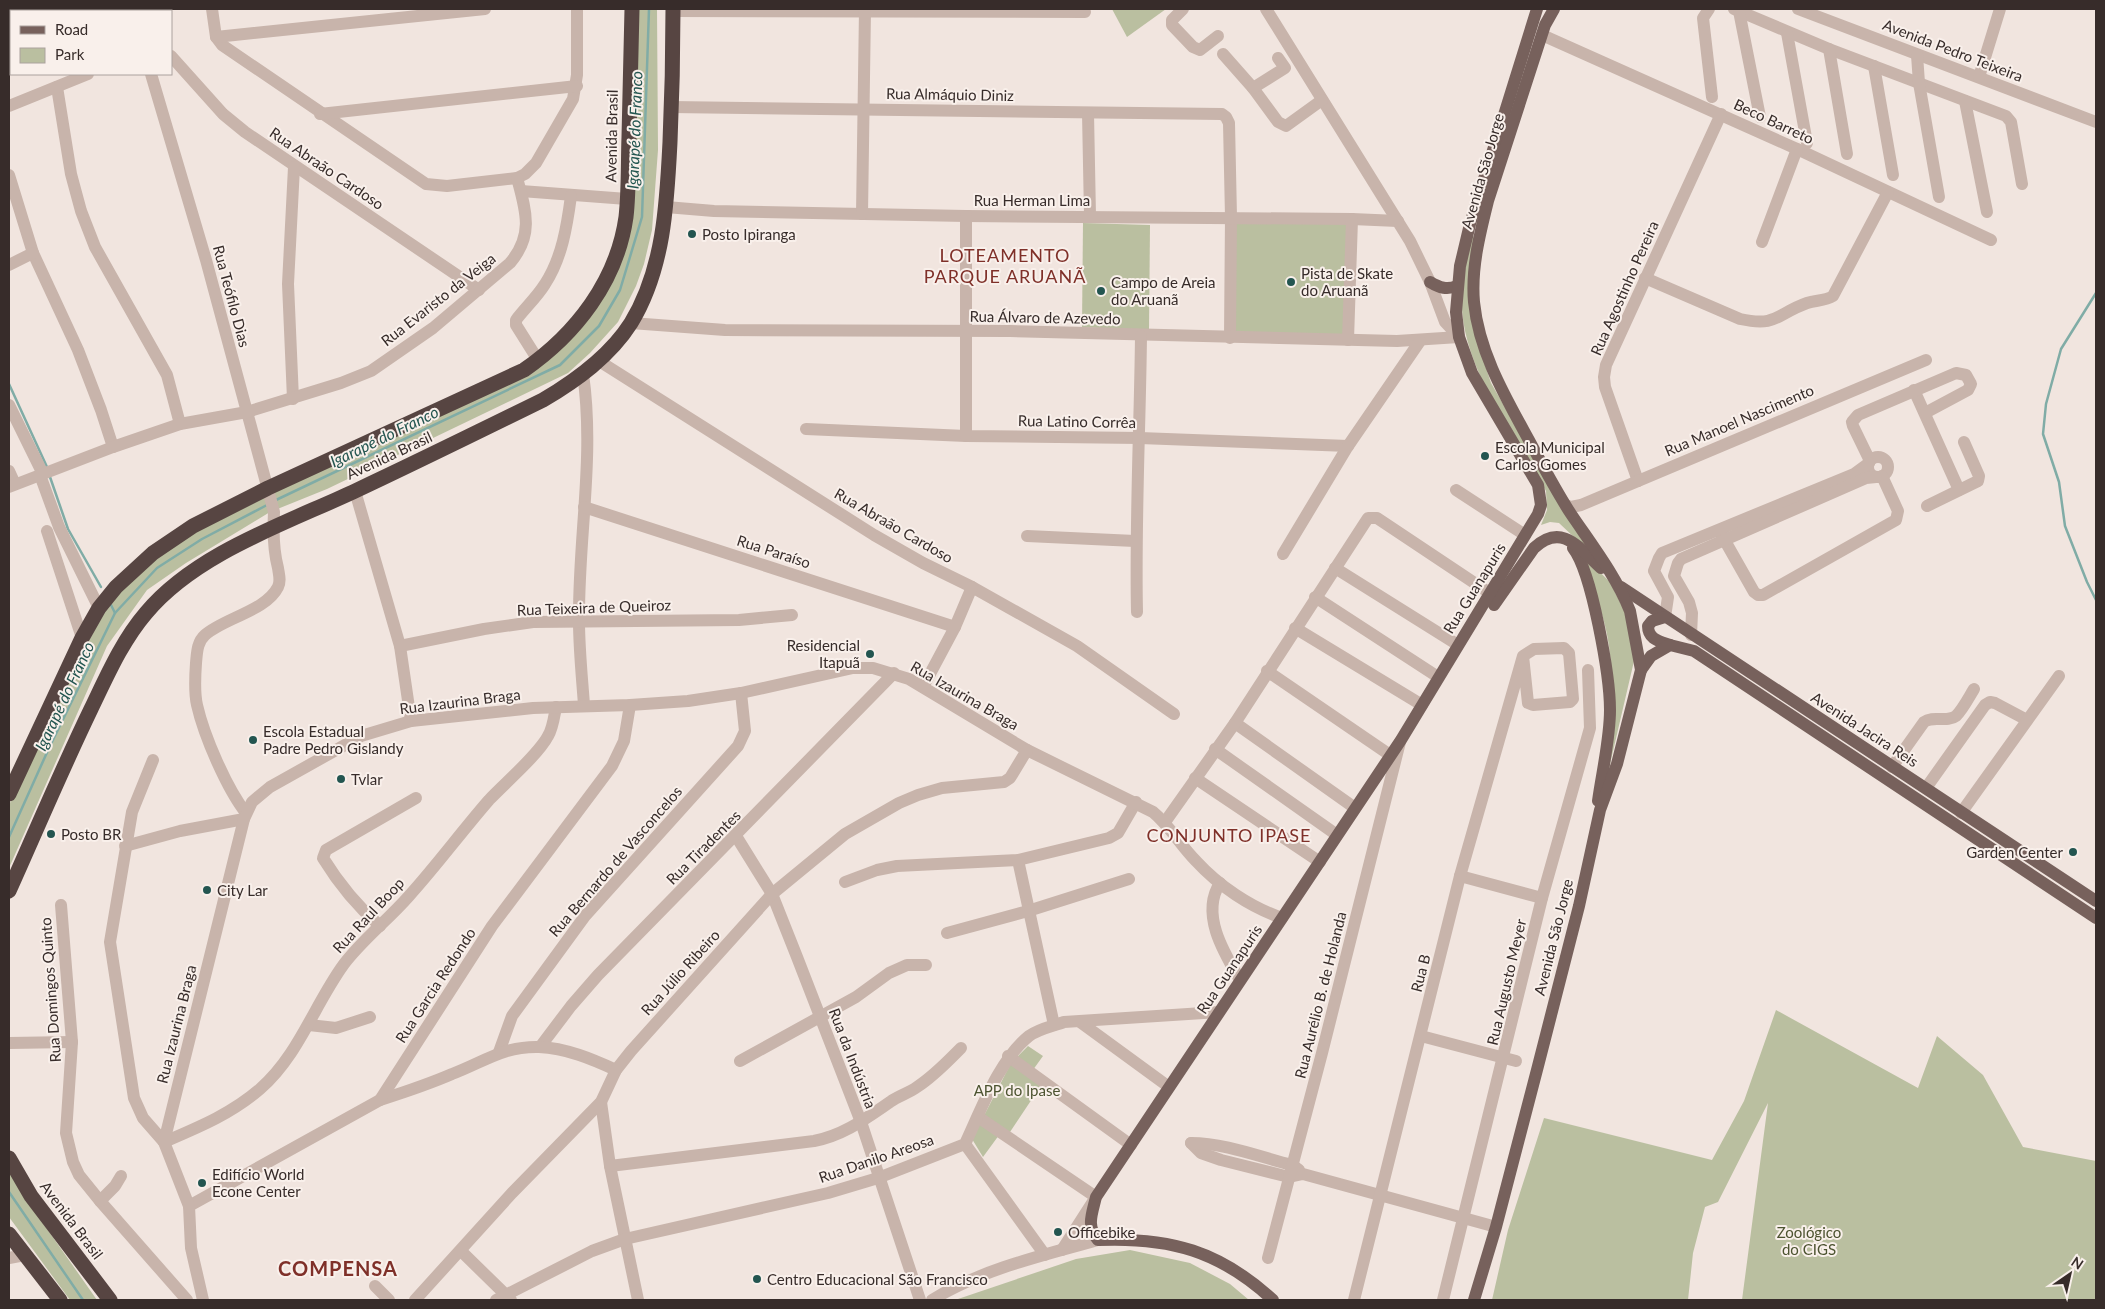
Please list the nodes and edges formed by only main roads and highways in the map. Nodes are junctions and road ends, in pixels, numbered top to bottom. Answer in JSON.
{"nodes":[{"id":1,"x":632,"y":9,"type":"edge"},
{"id":2,"x":1537,"y":9,"type":"edge"},
{"id":3,"x":1554,"y":9,"type":"edge"},
{"id":4,"x":674,"y":10,"type":"edge"},
{"id":5,"x":1430,"y":282,"type":"road end"},
{"id":6,"x":1458,"y":286,"type":"junction"},
{"id":7,"x":1538,"y":485,"type":"joint"},
{"id":8,"x":1565,"y":538,"type":"junction"},
{"id":9,"x":1616,"y":583,"type":"junction"},
{"id":10,"x":1665,"y":617,"type":"junction"},
{"id":11,"x":1670,"y":645,"type":"junction"},
{"id":12,"x":1641,"y":670,"type":"junction"},
{"id":13,"x":1422,"y":705,"type":"junction"},
{"id":14,"x":9,"y":794,"type":"edge"},
{"id":15,"x":1593,"y":836,"type":"junction"},
{"id":16,"x":9,"y":891,"type":"edge"},
{"id":17,"x":2096,"y":902,"type":"edge"},
{"id":18,"x":2096,"y":918,"type":"edge"},
{"id":19,"x":9,"y":1158,"type":"edge"},
{"id":20,"x":1506,"y":1191,"type":"junction"},
{"id":21,"x":9,"y":1234,"type":"edge"},
{"id":22,"x":58,"y":1299,"type":"edge"},
{"id":23,"x":110,"y":1300,"type":"edge"},
{"id":24,"x":1273,"y":1300,"type":"edge"},
{"id":25,"x":1465,"y":1300,"type":"edge"},
{"id":26,"x":1474,"y":1300,"type":"edge"}],
"edges":[{"from":1,"to":14,"type":"highway","name":"Avenida Brasil"},
{"from":2,"to":6,"type":"main road","name":"Avenida São Jorge"},
{"from":3,"to":9,"type":"main road","name":"Avenida São Jorge"},
{"from":4,"to":16,"type":"highway","name":"Avenida Brasil"},
{"from":5,"to":6,"type":"main road"},
{"from":6,"to":7,"type":"main road","name":"Avenida São Jorge"},
{"from":7,"to":13,"type":"main road","name":"Rua Guanapuris"},
{"from":8,"to":9,"type":"main road","name":"Avenida São Jorge"},
{"from":8,"to":13,"type":"main road","name":"Rua Guanapuris"},
{"from":8,"to":15,"type":"main road"},
{"from":9,"to":10,"type":"main road","name":"Avenida Jacira Reis"},
{"from":9,"to":12,"type":"main road","name":"Avenida São Jorge"},
{"from":10,"to":11,"type":"main road","name":"Avenida Jacira Reis"},
{"from":10,"to":17,"type":"main road","name":"Avenida Jacira Reis"},
{"from":11,"to":12,"type":"main road"},
{"from":11,"to":18,"type":"main road","name":"Avenida Jacira Reis"},
{"from":12,"to":15,"type":"main road","name":"Avenida São Jorge"},
{"from":13,"to":24,"type":"main road","name":"Rua Guanapuris"},
{"from":15,"to":20,"type":"main road","name":"Avenida São Jorge"},
{"from":19,"to":23,"type":"highway","name":"Avenida Brasil"},
{"from":20,"to":25,"type":"main road"},
{"from":20,"to":26,"type":"main road","name":"Avenida São Jorge"},
{"from":21,"to":22,"type":"highway"}]}
